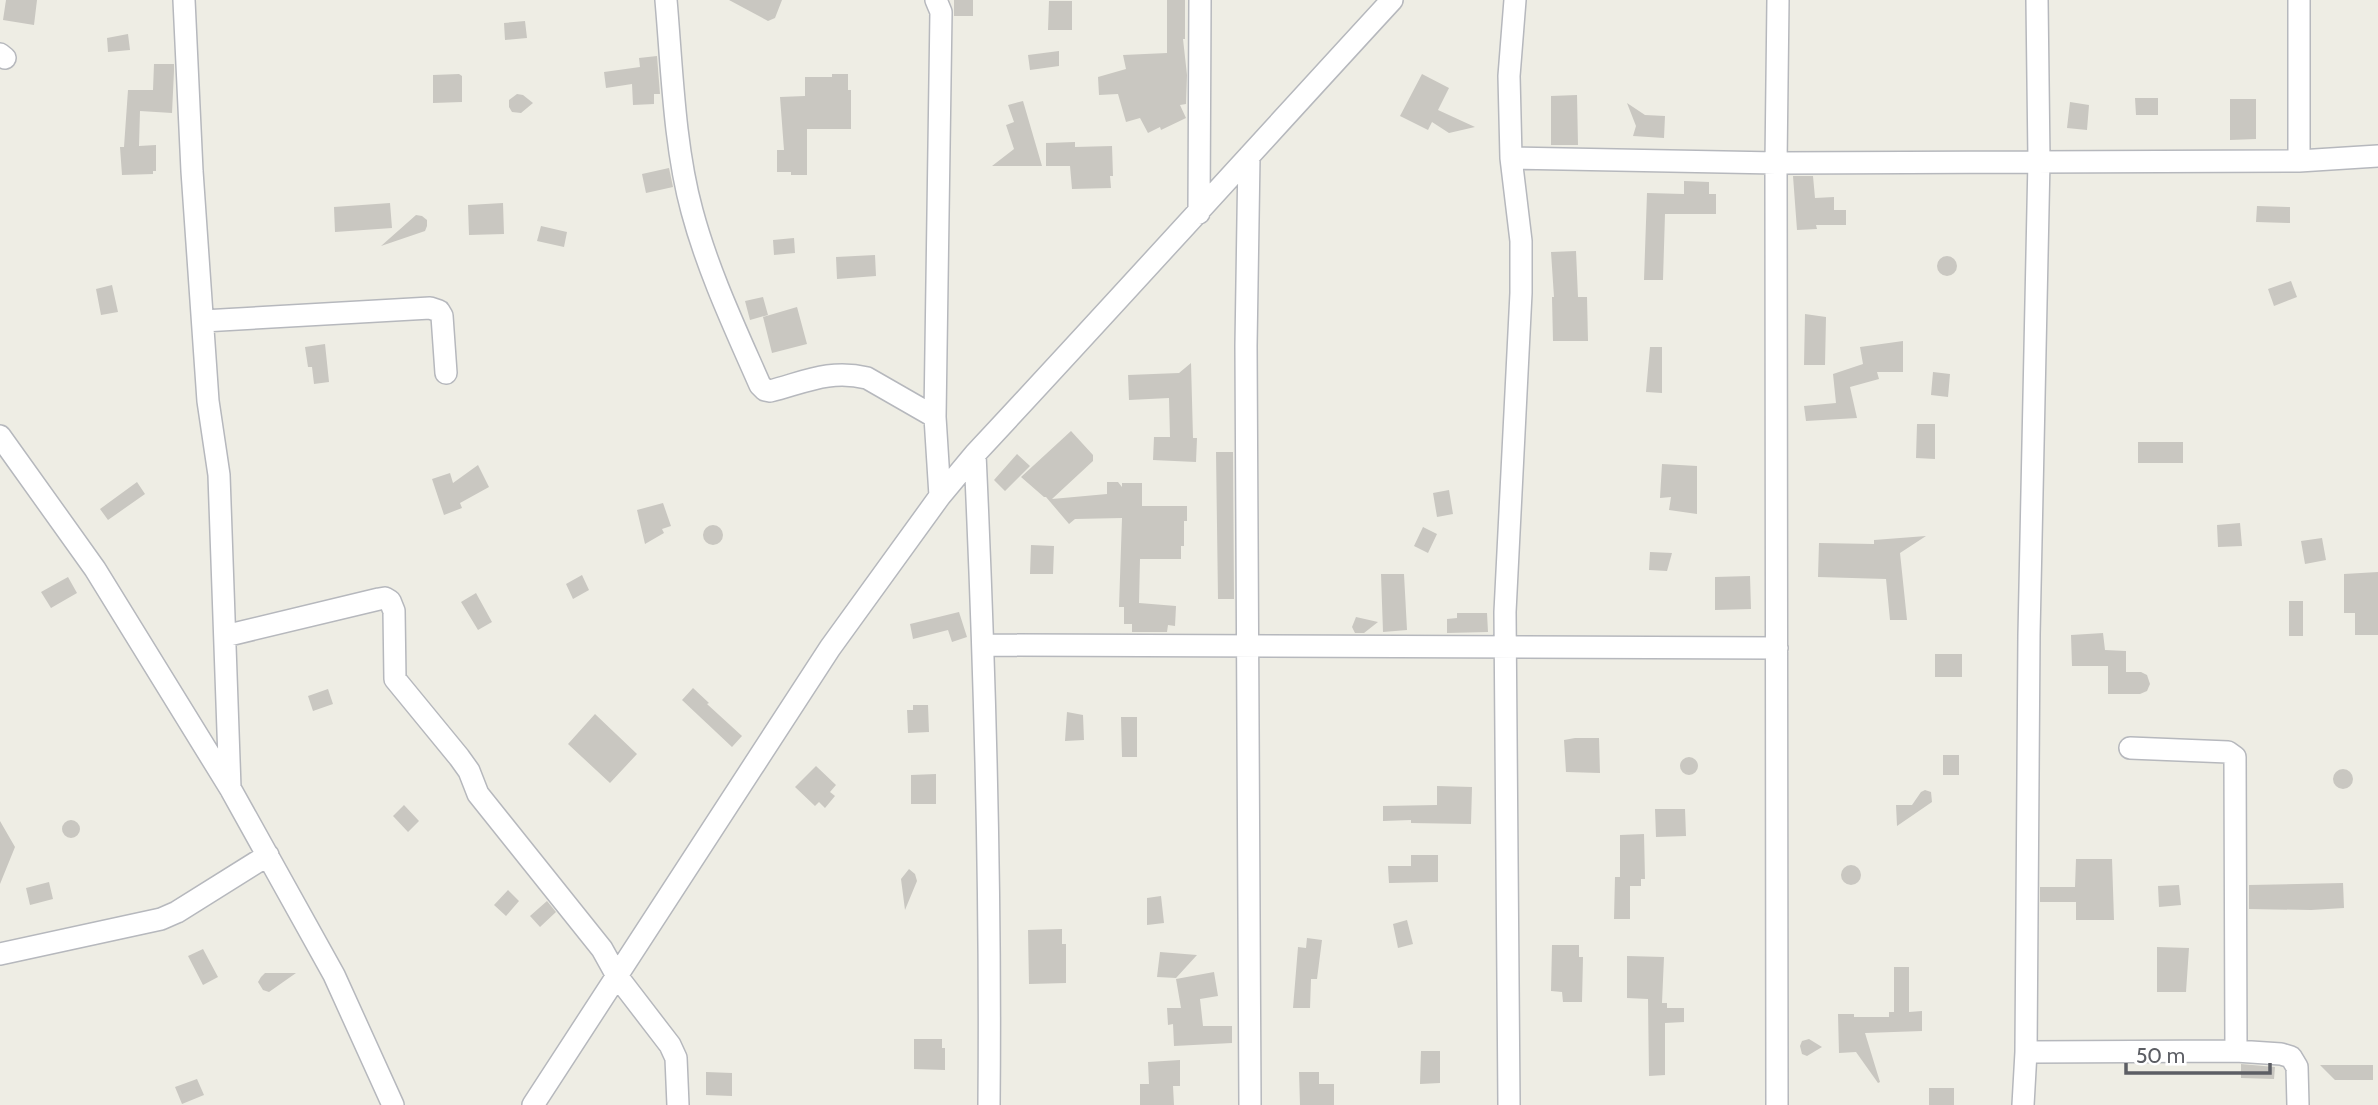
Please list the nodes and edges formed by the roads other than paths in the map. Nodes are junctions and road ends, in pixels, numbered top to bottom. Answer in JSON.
{"nodes":[{"id":1,"x":666,"y":0,"type":"edge"},
{"id":2,"x":1200,"y":0,"type":"edge"},
{"id":3,"x":1392,"y":0,"type":"edge"},
{"id":4,"x":1516,"y":0,"type":"edge"},
{"id":5,"x":1778,"y":0,"type":"edge"},
{"id":6,"x":2037,"y":0,"type":"edge"},
{"id":7,"x":2299,"y":0,"type":"edge"},
{"id":8,"x":188,"y":2,"type":"edge"},
{"id":9,"x":940,"y":4,"type":"edge"},
{"id":10,"x":1249,"y":156,"type":"junction"},
{"id":11,"x":2378,"y":156,"type":"edge"},
{"id":12,"x":1511,"y":158,"type":"junction"},
{"id":13,"x":2039,"y":160,"type":"junction"},
{"id":14,"x":2300,"y":161,"type":"junction"},
{"id":15,"x":1776,"y":163,"type":"junction"},
{"id":16,"x":1199,"y":213,"type":"junction"},
{"id":17,"x":203,"y":321,"type":"junction"},
{"id":18,"x":446,"y":373,"type":"dead end"},
{"id":19,"x":935,"y":417,"type":"junction"},
{"id":20,"x":0,"y":436,"type":"edge"},
{"id":21,"x":975,"y":454,"type":"junction"},
{"id":22,"x":940,"y":496,"type":"junction"},
{"id":23,"x":225,"y":636,"type":"junction"},
{"id":24,"x":984,"y":645,"type":"junction"},
{"id":25,"x":1247,"y":645,"type":"junction"},
{"id":26,"x":1506,"y":648,"type":"junction"},
{"id":27,"x":1777,"y":648,"type":"junction"},
{"id":28,"x":2130,"y":748,"type":"dead end"},
{"id":29,"x":230,"y":788,"type":"junction"},
{"id":30,"x":268,"y":855,"type":"junction"},
{"id":31,"x":0,"y":954,"type":"edge"},
{"id":32,"x":617,"y":976,"type":"junction"},
{"id":33,"x":2236,"y":1051,"type":"junction"},
{"id":34,"x":2026,"y":1052,"type":"junction"},
{"id":35,"x":393,"y":1105,"type":"edge"},
{"id":36,"x":533,"y":1105,"type":"edge"},
{"id":37,"x":678,"y":1105,"type":"edge"},
{"id":38,"x":989,"y":1105,"type":"edge"},
{"id":39,"x":1250,"y":1105,"type":"edge"},
{"id":40,"x":1509,"y":1105,"type":"edge"},
{"id":41,"x":1777,"y":1105,"type":"edge"},
{"id":42,"x":2023,"y":1105,"type":"edge"},
{"id":43,"x":2298,"y":1105,"type":"edge"}],
"edges":[{"from":1,"to":19,"type":"street"},
{"from":2,"to":16,"type":"street"},
{"from":3,"to":10,"type":"street"},
{"from":4,"to":12,"type":"street"},
{"from":5,"to":15,"type":"street"},
{"from":6,"to":13,"type":"street"},
{"from":7,"to":14,"type":"street"},
{"from":8,"to":17,"type":"street"},
{"from":9,"to":19,"type":"street"},
{"from":10,"to":16,"type":"street"},
{"from":10,"to":25,"type":"street"},
{"from":11,"to":14,"type":"street"},
{"from":12,"to":15,"type":"street"},
{"from":12,"to":26,"type":"street"},
{"from":13,"to":14,"type":"street"},
{"from":13,"to":15,"type":"street"},
{"from":13,"to":34,"type":"street"},
{"from":15,"to":27,"type":"street"},
{"from":16,"to":21,"type":"street"},
{"from":17,"to":18,"type":"street"},
{"from":17,"to":23,"type":"street"},
{"from":19,"to":22,"type":"street"},
{"from":20,"to":29,"type":"street"},
{"from":21,"to":22,"type":"street"},
{"from":21,"to":24,"type":"street"},
{"from":22,"to":32,"type":"street"},
{"from":23,"to":29,"type":"street"},
{"from":23,"to":32,"type":"street"},
{"from":24,"to":25,"type":"street"},
{"from":24,"to":38,"type":"street"},
{"from":25,"to":26,"type":"street"},
{"from":25,"to":39,"type":"street"},
{"from":26,"to":27,"type":"street"},
{"from":26,"to":40,"type":"street"},
{"from":27,"to":41,"type":"street"},
{"from":28,"to":33,"type":"street"},
{"from":29,"to":30,"type":"street"},
{"from":30,"to":31,"type":"street"},
{"from":30,"to":35,"type":"street"},
{"from":32,"to":36,"type":"street"},
{"from":32,"to":37,"type":"street"},
{"from":33,"to":34,"type":"street"},
{"from":33,"to":43,"type":"street"},
{"from":34,"to":42,"type":"street"}]}
